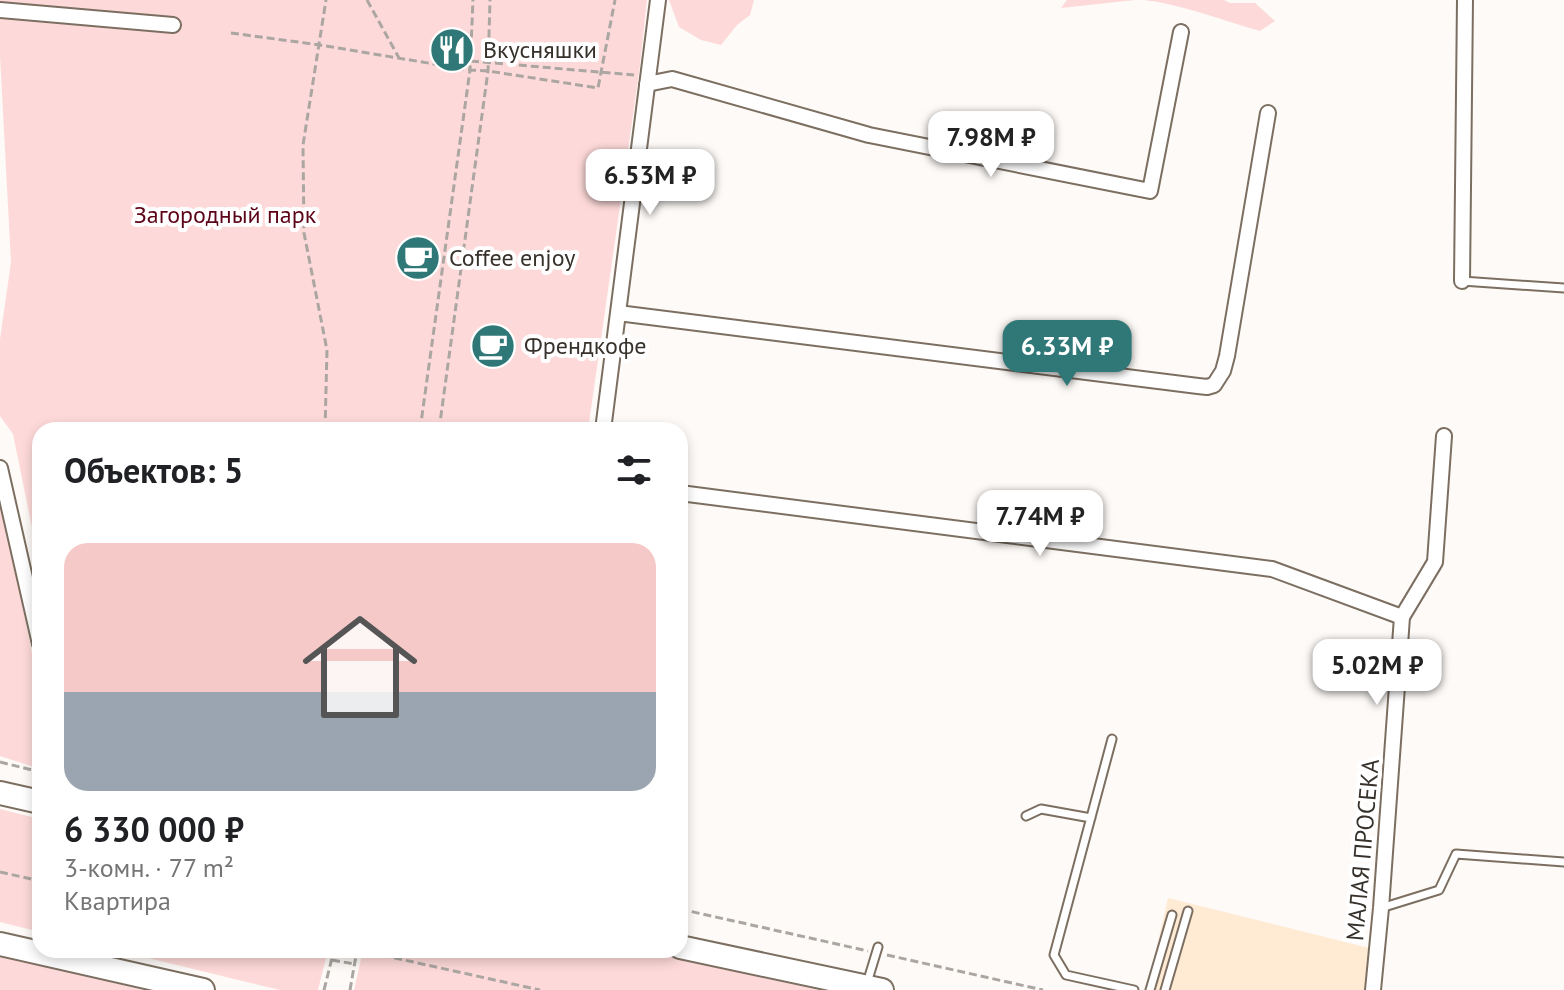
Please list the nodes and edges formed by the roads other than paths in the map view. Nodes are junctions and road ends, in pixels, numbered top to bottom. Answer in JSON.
{"nodes":[{"id":1,"x":658,"y":0,"type":"edge"},
{"id":2,"x":1465,"y":0,"type":"edge"},
{"id":3,"x":0,"y":10,"type":"edge"},
{"id":4,"x":173,"y":25,"type":"dead end"},
{"id":5,"x":1181,"y":32,"type":"dead end"},
{"id":6,"x":648,"y":80,"type":"junction"},
{"id":7,"x":1268,"y":113,"type":"dead end"},
{"id":8,"x":1462,"y":281,"type":"joint"},
{"id":9,"x":1564,"y":288,"type":"edge"},
{"id":10,"x":618,"y":313,"type":"junction"},
{"id":11,"x":604,"y":422,"type":"edge"},
{"id":12,"x":1444,"y":436,"type":"dead end"},
{"id":13,"x":0,"y":468,"type":"edge"},
{"id":14,"x":688,"y":494,"type":"edge"},
{"id":15,"x":4,"y":501,"type":"edge"},
{"id":16,"x":32,"y":612,"type":"edge"},
{"id":17,"x":1402,"y":617,"type":"junction"},
{"id":18,"x":1112,"y":739,"type":"dead end"},
{"id":19,"x":0,"y":793,"type":"edge"},
{"id":20,"x":32,"y":800,"type":"edge"},
{"id":21,"x":1026,"y":816,"type":"dead end"},
{"id":22,"x":1091,"y":818,"type":"junction"},
{"id":23,"x":1564,"y":862,"type":"edge"},
{"id":24,"x":1381,"y":908,"type":"junction"},
{"id":25,"x":1188,"y":911,"type":"dead end"},
{"id":26,"x":1172,"y":915,"type":"dead end"},
{"id":27,"x":0,"y":944,"type":"edge"},
{"id":28,"x":688,"y":949,"type":"edge"},
{"id":29,"x":877,"y":950,"type":"road end"},
{"id":30,"x":32,"y":951,"type":"edge"},
{"id":31,"x":62,"y":958,"type":"edge"},
{"id":32,"x":874,"y":988,"type":"edge"},
{"id":33,"x":203,"y":990,"type":"edge"},
{"id":34,"x":1134,"y":990,"type":"edge"},
{"id":35,"x":1150,"y":990,"type":"edge"},
{"id":36,"x":1165,"y":990,"type":"edge"},
{"id":37,"x":1373,"y":990,"type":"edge"}],
"edges":[{"from":1,"to":6,"type":"street"},
{"from":2,"to":8,"type":"street"},
{"from":3,"to":4,"type":"street"},
{"from":5,"to":6,"type":"street"},
{"from":6,"to":10,"type":"street"},
{"from":7,"to":10,"type":"street"},
{"from":8,"to":9,"type":"lane"},
{"from":10,"to":11,"type":"street"},
{"from":12,"to":17,"type":"street","name":"МАЛАЯ ПРОСЕКА"},
{"from":13,"to":15,"type":"street"},
{"from":14,"to":17,"type":"street"},
{"from":15,"to":16,"type":"street"},
{"from":17,"to":24,"type":"street","name":"МАЛАЯ ПРОСЕКА"},
{"from":18,"to":22,"type":"lane"},
{"from":19,"to":20,"type":"main road"},
{"from":21,"to":22,"type":"lane"},
{"from":22,"to":34,"type":"lane"},
{"from":23,"to":24,"type":"lane"},
{"from":24,"to":37,"type":"street","name":"МАЛАЯ ПРОСЕКА"},
{"from":25,"to":36,"type":"lane"},
{"from":26,"to":35,"type":"lane"},
{"from":27,"to":30,"type":"main road"},
{"from":28,"to":32,"type":"main road"},
{"from":29,"to":32,"type":"lane"},
{"from":31,"to":33,"type":"main road"}]}
